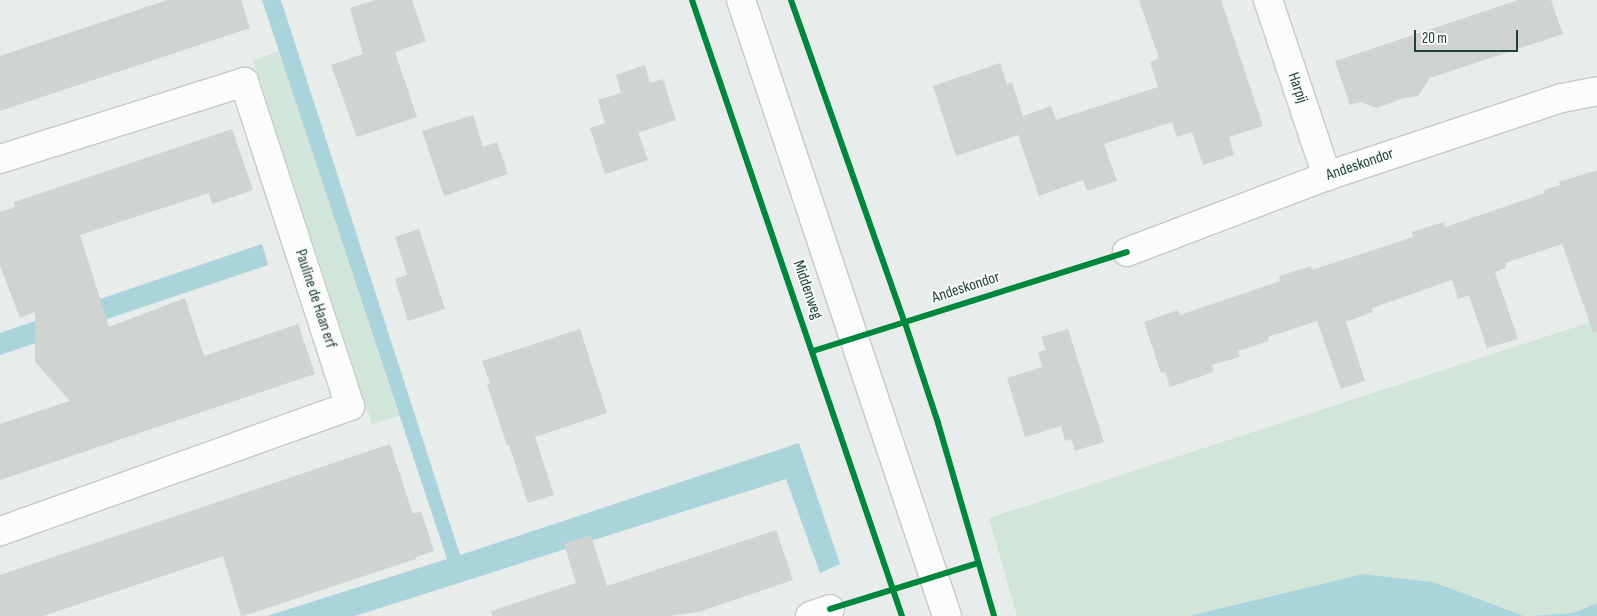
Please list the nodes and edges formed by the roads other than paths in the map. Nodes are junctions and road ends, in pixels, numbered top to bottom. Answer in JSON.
{"nodes":[{"id":1,"x":741,"y":0,"type":"edge"},
{"id":2,"x":1268,"y":0,"type":"edge"},
{"id":3,"x":1597,"y":91,"type":"edge"},
{"id":4,"x":0,"y":160,"type":"edge"},
{"id":5,"x":1327,"y":176,"type":"junction"},
{"id":6,"x":1127,"y":252,"type":"dead end"},
{"id":7,"x":0,"y":531,"type":"edge"},
{"id":8,"x":947,"y":616,"type":"edge"}],
"edges":[{"from":1,"to":8,"type":"street","name":"Middenweg"},
{"from":2,"to":5,"type":"street","name":"Harpij"},
{"from":3,"to":5,"type":"street","name":"Andeskondor"},
{"from":4,"to":7,"type":"street","name":"Pauline de Haan erf"},
{"from":5,"to":6,"type":"street","name":"Andeskondor"}]}
